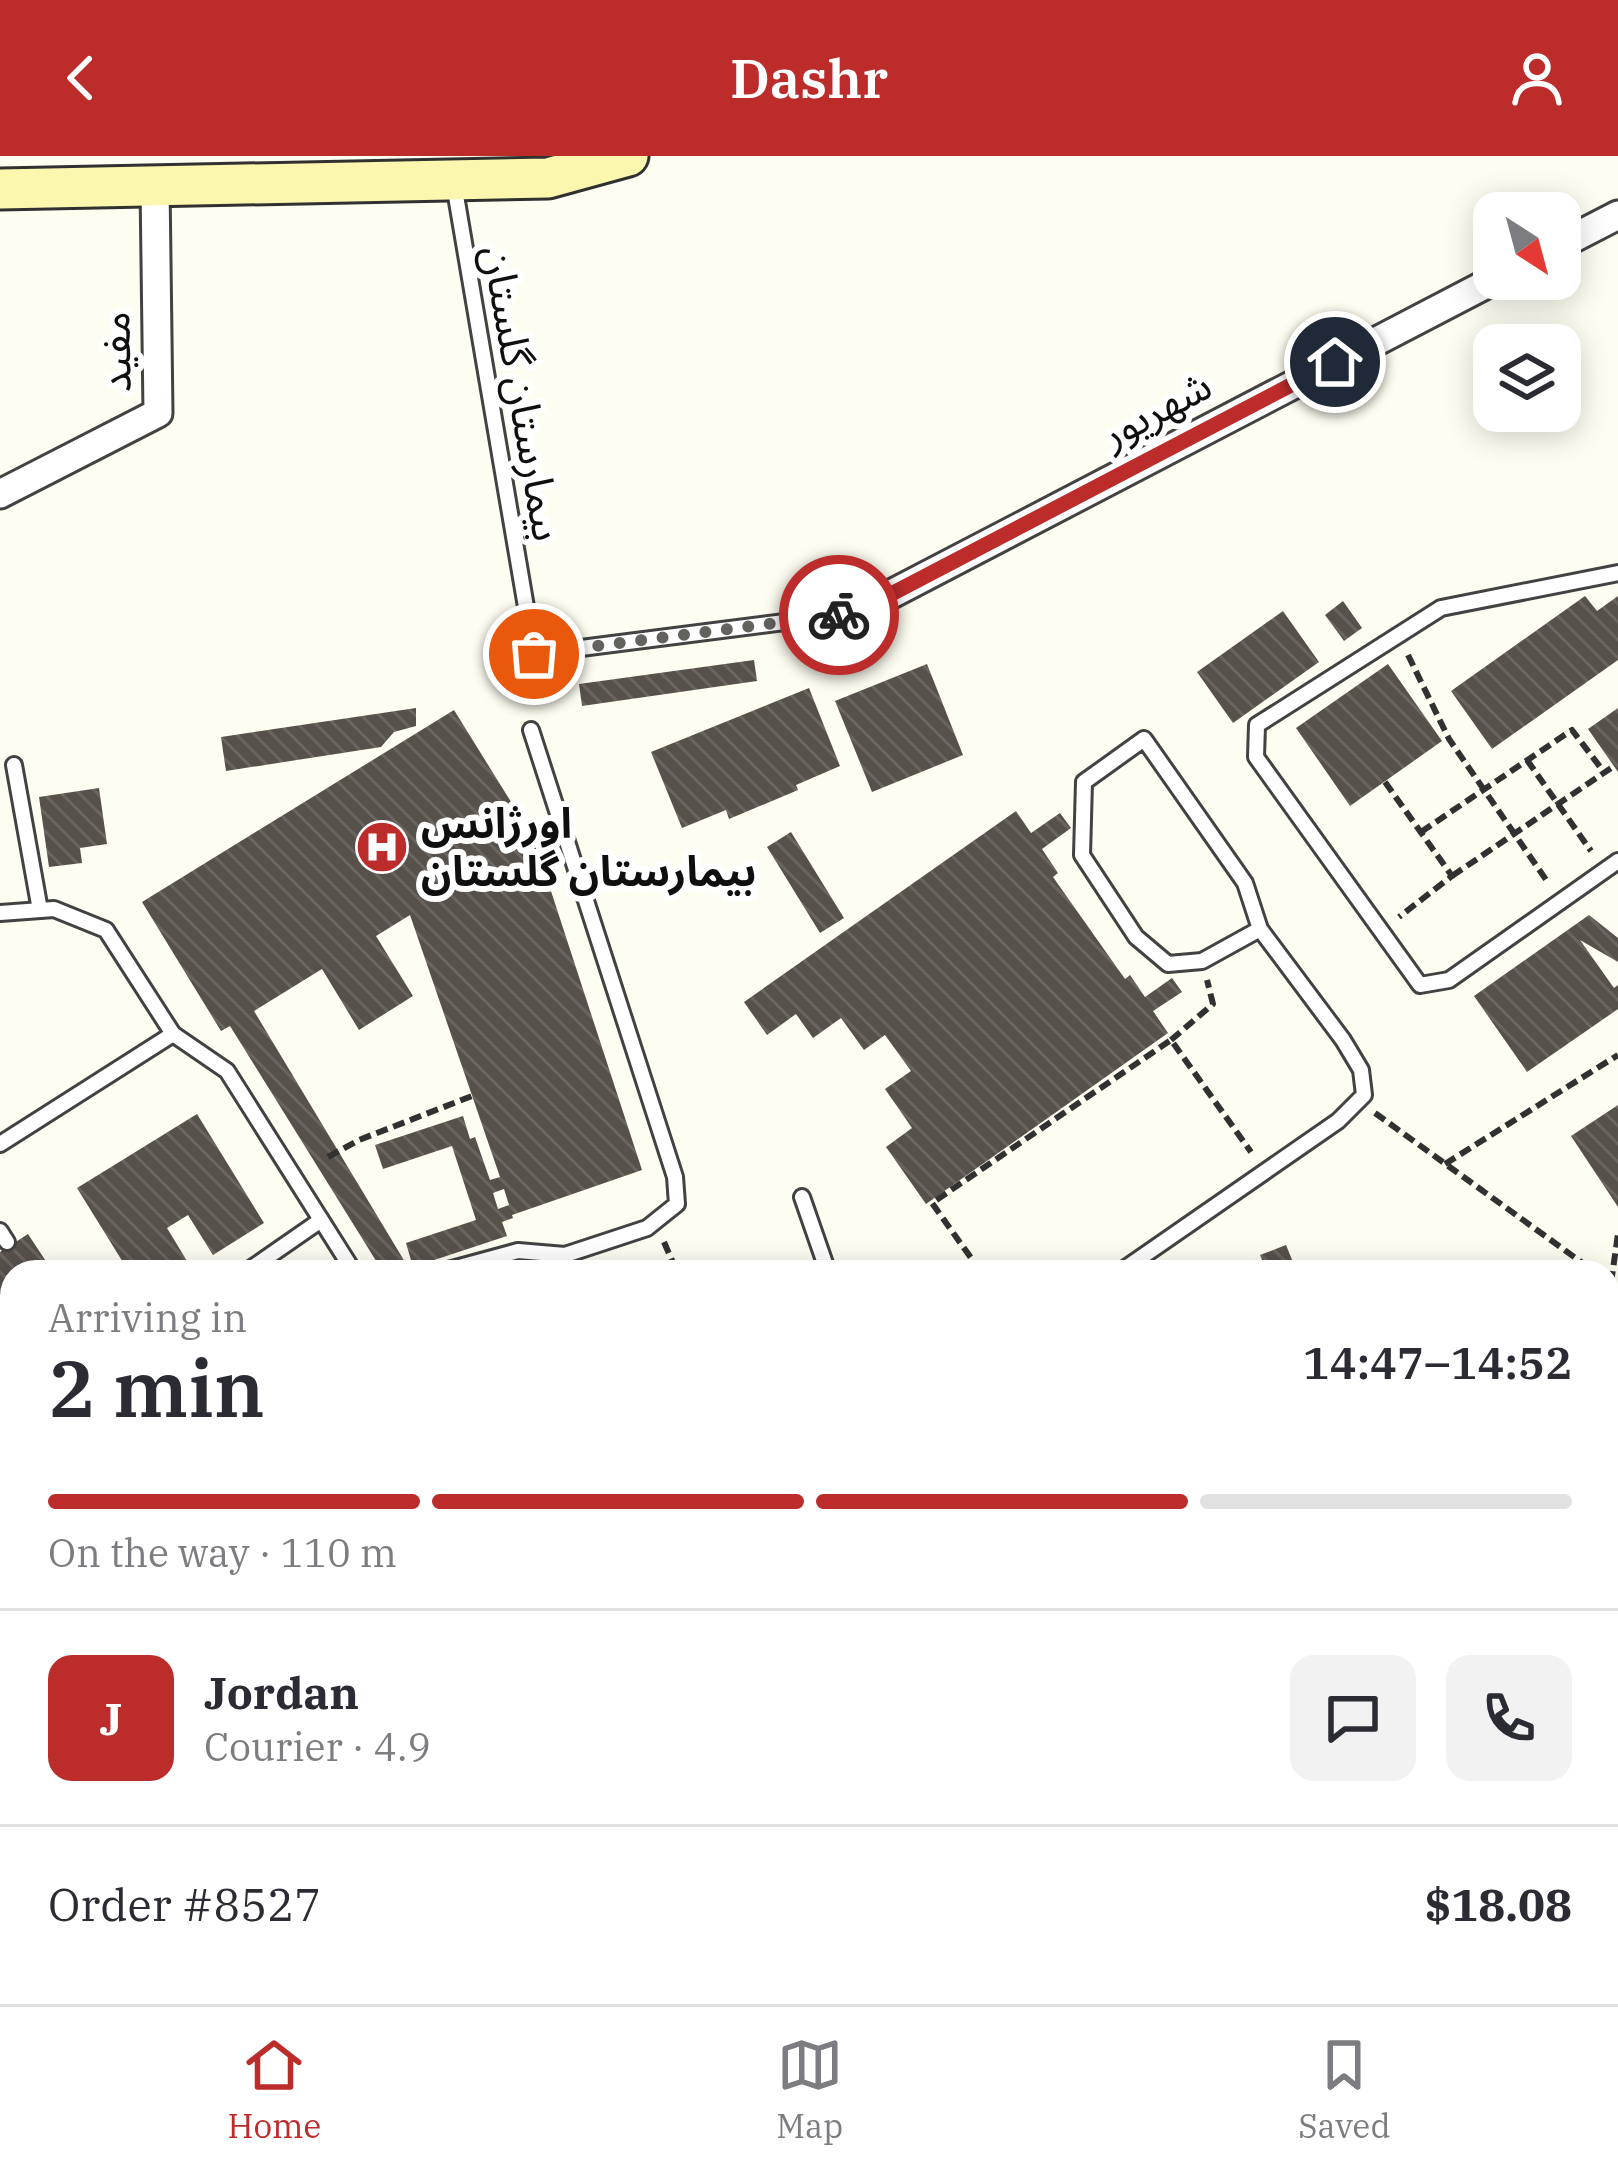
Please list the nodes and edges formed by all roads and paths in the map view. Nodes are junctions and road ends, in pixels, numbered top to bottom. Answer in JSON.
{"nodes":[{"id":1,"x":628,"y":156,"type":"edge"},
{"id":2,"x":453,"y":179,"type":"junction"},
{"id":3,"x":155,"y":185,"type":"junction"},
{"id":4,"x":0,"y":189,"type":"edge"},
{"id":5,"x":1618,"y":215,"type":"edge"},
{"id":6,"x":1581,"y":234,"type":"edge"},
{"id":7,"x":1473,"y":291,"type":"edge"},
{"id":8,"x":0,"y":494,"type":"edge"},
{"id":9,"x":1618,"y":573,"type":"edge"},
{"id":10,"x":855,"y":613,"type":"joint"},
{"id":11,"x":1398,"y":635,"type":"junction"},
{"id":12,"x":530,"y":730,"type":"dead end"},
{"id":13,"x":1527,"y":760,"type":"junction"},
{"id":14,"x":14,"y":765,"type":"dead end"},
{"id":15,"x":1614,"y":766,"type":"dead end"},
{"id":16,"x":1604,"y":772,"type":"junction"},
{"id":17,"x":1385,"y":782,"type":"dead end"},
{"id":18,"x":1484,"y":790,"type":"junction"},
{"id":19,"x":1558,"y":804,"type":"junction"},
{"id":20,"x":1420,"y":832,"type":"junction"},
{"id":21,"x":1514,"y":833,"type":"junction"},
{"id":22,"x":1611,"y":866,"type":"edge"},
{"id":23,"x":1451,"y":876,"type":"junction"},
{"id":24,"x":1561,"y":902,"type":"junction"},
{"id":25,"x":40,"y":910,"type":"junction"},
{"id":26,"x":0,"y":913,"type":"edge"},
{"id":27,"x":1260,"y":929,"type":"junction"},
{"id":28,"x":1381,"y":932,"type":"junction"},
{"id":29,"x":1202,"y":961,"type":"junction"},
{"id":30,"x":172,"y":1034,"type":"junction"},
{"id":31,"x":1171,"y":1040,"type":"junction"},
{"id":32,"x":1618,"y":1055,"type":"edge"},
{"id":33,"x":472,"y":1096,"type":"dead end"},
{"id":34,"x":1358,"y":1101,"type":"junction"},
{"id":35,"x":0,"y":1144,"type":"edge"},
{"id":36,"x":328,"y":1157,"type":"dead end"},
{"id":37,"x":1445,"y":1164,"type":"junction"},
{"id":38,"x":1265,"y":1172,"type":"junction"},
{"id":39,"x":802,"y":1197,"type":"dead end"},
{"id":40,"x":321,"y":1220,"type":"junction"},
{"id":41,"x":263,"y":1260,"type":"edge"},
{"id":42,"x":346,"y":1260,"type":"edge"},
{"id":43,"x":485,"y":1260,"type":"edge"},
{"id":44,"x":824,"y":1260,"type":"edge"},
{"id":45,"x":972,"y":1260,"type":"edge"},
{"id":46,"x":1137,"y":1260,"type":"edge"},
{"id":47,"x":1578,"y":1260,"type":"edge"}],
"edges":[{"from":1,"to":2,"type":"main road"},
{"from":2,"to":3,"type":"main road"},
{"from":2,"to":10,"type":"lane","name":"بیمارستان گلستان"},
{"from":3,"to":4,"type":"main road"},
{"from":3,"to":8,"type":"street","name":"مفید"},
{"from":5,"to":6,"type":"street"},
{"from":7,"to":10,"type":"street","name":"شهریور"},
{"from":9,"to":11,"type":"lane"},
{"from":11,"to":18,"type":"path"},
{"from":11,"to":28,"type":"lane"},
{"from":12,"to":43,"type":"lane"},
{"from":13,"to":16,"type":"path"},
{"from":13,"to":18,"type":"path"},
{"from":13,"to":19,"type":"path"},
{"from":14,"to":25,"type":"lane"},
{"from":15,"to":16,"type":"path"},
{"from":16,"to":19,"type":"path"},
{"from":17,"to":20,"type":"path"},
{"from":18,"to":20,"type":"path"},
{"from":18,"to":21,"type":"path"},
{"from":19,"to":21,"type":"path"},
{"from":19,"to":22,"type":"path"},
{"from":20,"to":23,"type":"path"},
{"from":21,"to":23,"type":"path"},
{"from":21,"to":24,"type":"path"},
{"from":22,"to":24,"type":"lane"},
{"from":23,"to":28,"type":"path"},
{"from":24,"to":28,"type":"lane"},
{"from":25,"to":26,"type":"lane"},
{"from":25,"to":30,"type":"lane"},
{"from":27,"to":29,"type":"lane"},
{"from":27,"to":29,"type":"lane"},
{"from":27,"to":34,"type":"lane"},
{"from":29,"to":31,"type":"path"},
{"from":30,"to":35,"type":"lane"},
{"from":30,"to":40,"type":"lane"},
{"from":31,"to":38,"type":"path"},
{"from":31,"to":45,"type":"path"},
{"from":32,"to":37,"type":"path"},
{"from":33,"to":36,"type":"path"},
{"from":34,"to":37,"type":"path"},
{"from":34,"to":38,"type":"lane"},
{"from":37,"to":47,"type":"path"},
{"from":38,"to":46,"type":"lane"},
{"from":39,"to":44,"type":"lane"},
{"from":40,"to":41,"type":"lane"},
{"from":40,"to":42,"type":"lane"}]}
